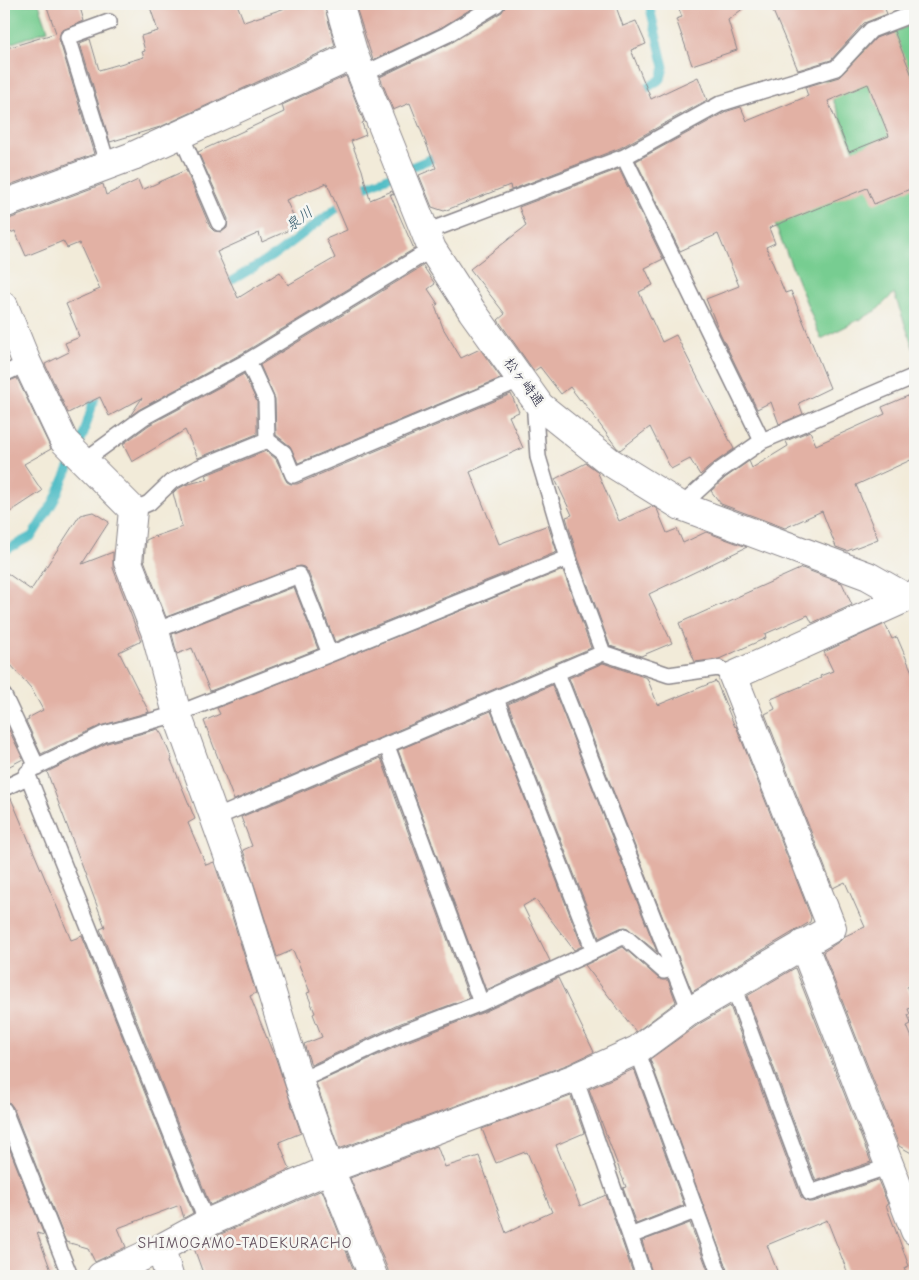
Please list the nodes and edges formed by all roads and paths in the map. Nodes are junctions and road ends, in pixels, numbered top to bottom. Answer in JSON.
{"nodes":[{"id":1,"x":339,"y":4,"type":"edge"},
{"id":2,"x":497,"y":4,"type":"edge"},
{"id":3,"x":915,"y":13,"type":"edge"},
{"id":4,"x":109,"y":22,"type":"dead end"},
{"id":5,"x":358,"y":65,"type":"junction"},
{"id":6,"x":181,"y":135,"type":"junction"},
{"id":7,"x":624,"y":157,"type":"junction"},
{"id":8,"x":108,"y":166,"type":"junction"},
{"id":9,"x":4,"y":204,"type":"edge"},
{"id":10,"x":219,"y":223,"type":"dead end"},
{"id":11,"x":429,"y":241,"type":"junction"},
{"id":12,"x":4,"y":306,"type":"edge"},
{"id":13,"x":248,"y":360,"type":"junction"},
{"id":14,"x":15,"y":368,"type":"edge"},
{"id":15,"x":915,"y":376,"type":"edge"},
{"id":16,"x":522,"y":379,"type":"junction"},
{"id":17,"x":540,"y":406,"type":"junction"},
{"id":18,"x":267,"y":440,"type":"junction"},
{"id":19,"x":762,"y":441,"type":"junction"},
{"id":20,"x":85,"y":460,"type":"junction"},
{"id":21,"x":681,"y":506,"type":"junction"},
{"id":22,"x":134,"y":510,"type":"junction"},
{"id":23,"x":568,"y":558,"type":"junction"},
{"id":24,"x":913,"y":602,"type":"edge"},
{"id":25,"x":155,"y":631,"type":"junction"},
{"id":26,"x":603,"y":653,"type":"junction"},
{"id":27,"x":330,"y":654,"type":"junction"},
{"id":28,"x":557,"y":673,"type":"junction"},
{"id":29,"x":733,"y":676,"type":"junction"},
{"id":30,"x":4,"y":696,"type":"edge"},
{"id":31,"x":496,"y":699,"type":"junction"},
{"id":32,"x":177,"y":714,"type":"junction"},
{"id":33,"x":387,"y":746,"type":"junction"},
{"id":34,"x":32,"y":770,"type":"junction"},
{"id":35,"x":4,"y":788,"type":"edge"},
{"id":36,"x":215,"y":818,"type":"junction"},
{"id":37,"x":802,"y":944,"type":"junction"},
{"id":38,"x":594,"y":951,"type":"junction"},
{"id":39,"x":673,"y":969,"type":"junction"},
{"id":40,"x":733,"y":986,"type":"junction"},
{"id":41,"x":482,"y":1002,"type":"junction"},
{"id":42,"x":690,"y":1011,"type":"junction"},
{"id":43,"x":637,"y":1050,"type":"junction"},
{"id":44,"x":575,"y":1078,"type":"junction"},
{"id":45,"x":299,"y":1080,"type":"junction"},
{"id":46,"x":4,"y":1110,"type":"edge"},
{"id":47,"x":10,"y":1144,"type":"edge"},
{"id":48,"x":330,"y":1169,"type":"junction"},
{"id":49,"x":901,"y":1175,"type":"edge"},
{"id":50,"x":695,"y":1211,"type":"junction"},
{"id":51,"x":207,"y":1223,"type":"junction"},
{"id":52,"x":915,"y":1231,"type":"edge"},
{"id":53,"x":630,"y":1236,"type":"junction"},
{"id":54,"x":161,"y":1248,"type":"junction"},
{"id":55,"x":638,"y":1274,"type":"edge"},
{"id":56,"x":70,"y":1276,"type":"edge"},
{"id":57,"x":101,"y":1276,"type":"edge"},
{"id":58,"x":169,"y":1276,"type":"edge"},
{"id":59,"x":373,"y":1276,"type":"edge"},
{"id":60,"x":720,"y":1276,"type":"edge"}],
"edges":[{"from":1,"to":5,"type":"street","name":"松ヶ崎通"},
{"from":2,"to":5,"type":"lane"},
{"from":3,"to":7,"type":"lane"},
{"from":4,"to":8,"type":"lane"},
{"from":5,"to":6,"type":"street"},
{"from":5,"to":11,"type":"street","name":"松ヶ崎通"},
{"from":6,"to":8,"type":"street"},
{"from":6,"to":10,"type":"lane"},
{"from":7,"to":11,"type":"lane"},
{"from":7,"to":19,"type":"lane"},
{"from":8,"to":9,"type":"street"},
{"from":11,"to":13,"type":"lane"},
{"from":11,"to":16,"type":"street","name":"松ヶ崎通"},
{"from":12,"to":14,"type":"street"},
{"from":13,"to":18,"type":"lane"},
{"from":13,"to":20,"type":"lane"},
{"from":14,"to":20,"type":"street"},
{"from":15,"to":19,"type":"lane"},
{"from":16,"to":17,"type":"street","name":"松ヶ崎通"},
{"from":16,"to":18,"type":"lane"},
{"from":17,"to":21,"type":"street","name":"松ヶ崎通"},
{"from":17,"to":23,"type":"lane"},
{"from":18,"to":22,"type":"lane"},
{"from":19,"to":21,"type":"lane"},
{"from":20,"to":22,"type":"street"},
{"from":21,"to":24,"type":"street","name":"松ヶ崎通"},
{"from":22,"to":25,"type":"street"},
{"from":23,"to":26,"type":"lane"},
{"from":23,"to":27,"type":"lane"},
{"from":24,"to":29,"type":"street"},
{"from":25,"to":27,"type":"lane"},
{"from":25,"to":32,"type":"street"},
{"from":26,"to":28,"type":"lane"},
{"from":26,"to":29,"type":"lane"},
{"from":27,"to":32,"type":"lane"},
{"from":28,"to":31,"type":"lane"},
{"from":28,"to":39,"type":"lane"},
{"from":29,"to":37,"type":"street"},
{"from":30,"to":34,"type":"lane"},
{"from":31,"to":33,"type":"lane"},
{"from":31,"to":38,"type":"lane"},
{"from":32,"to":34,"type":"lane"},
{"from":32,"to":36,"type":"street"},
{"from":33,"to":36,"type":"lane"},
{"from":33,"to":41,"type":"lane"},
{"from":34,"to":35,"type":"lane"},
{"from":34,"to":51,"type":"lane"},
{"from":36,"to":45,"type":"street"},
{"from":37,"to":40,"type":"street"},
{"from":37,"to":49,"type":"street"},
{"from":38,"to":39,"type":"lane"},
{"from":38,"to":41,"type":"lane"},
{"from":39,"to":42,"type":"lane"},
{"from":40,"to":42,"type":"street"},
{"from":40,"to":49,"type":"lane"},
{"from":41,"to":45,"type":"lane"},
{"from":42,"to":43,"type":"street"},
{"from":43,"to":44,"type":"street"},
{"from":43,"to":50,"type":"lane"},
{"from":44,"to":48,"type":"street"},
{"from":44,"to":53,"type":"lane"},
{"from":45,"to":48,"type":"street"},
{"from":46,"to":47,"type":"lane"},
{"from":47,"to":56,"type":"lane"},
{"from":48,"to":51,"type":"street"},
{"from":48,"to":59,"type":"street"},
{"from":49,"to":52,"type":"street"},
{"from":50,"to":53,"type":"lane"},
{"from":50,"to":60,"type":"lane"},
{"from":51,"to":54,"type":"street"},
{"from":53,"to":55,"type":"lane"},
{"from":54,"to":57,"type":"street"},
{"from":54,"to":58,"type":"street"}]}
